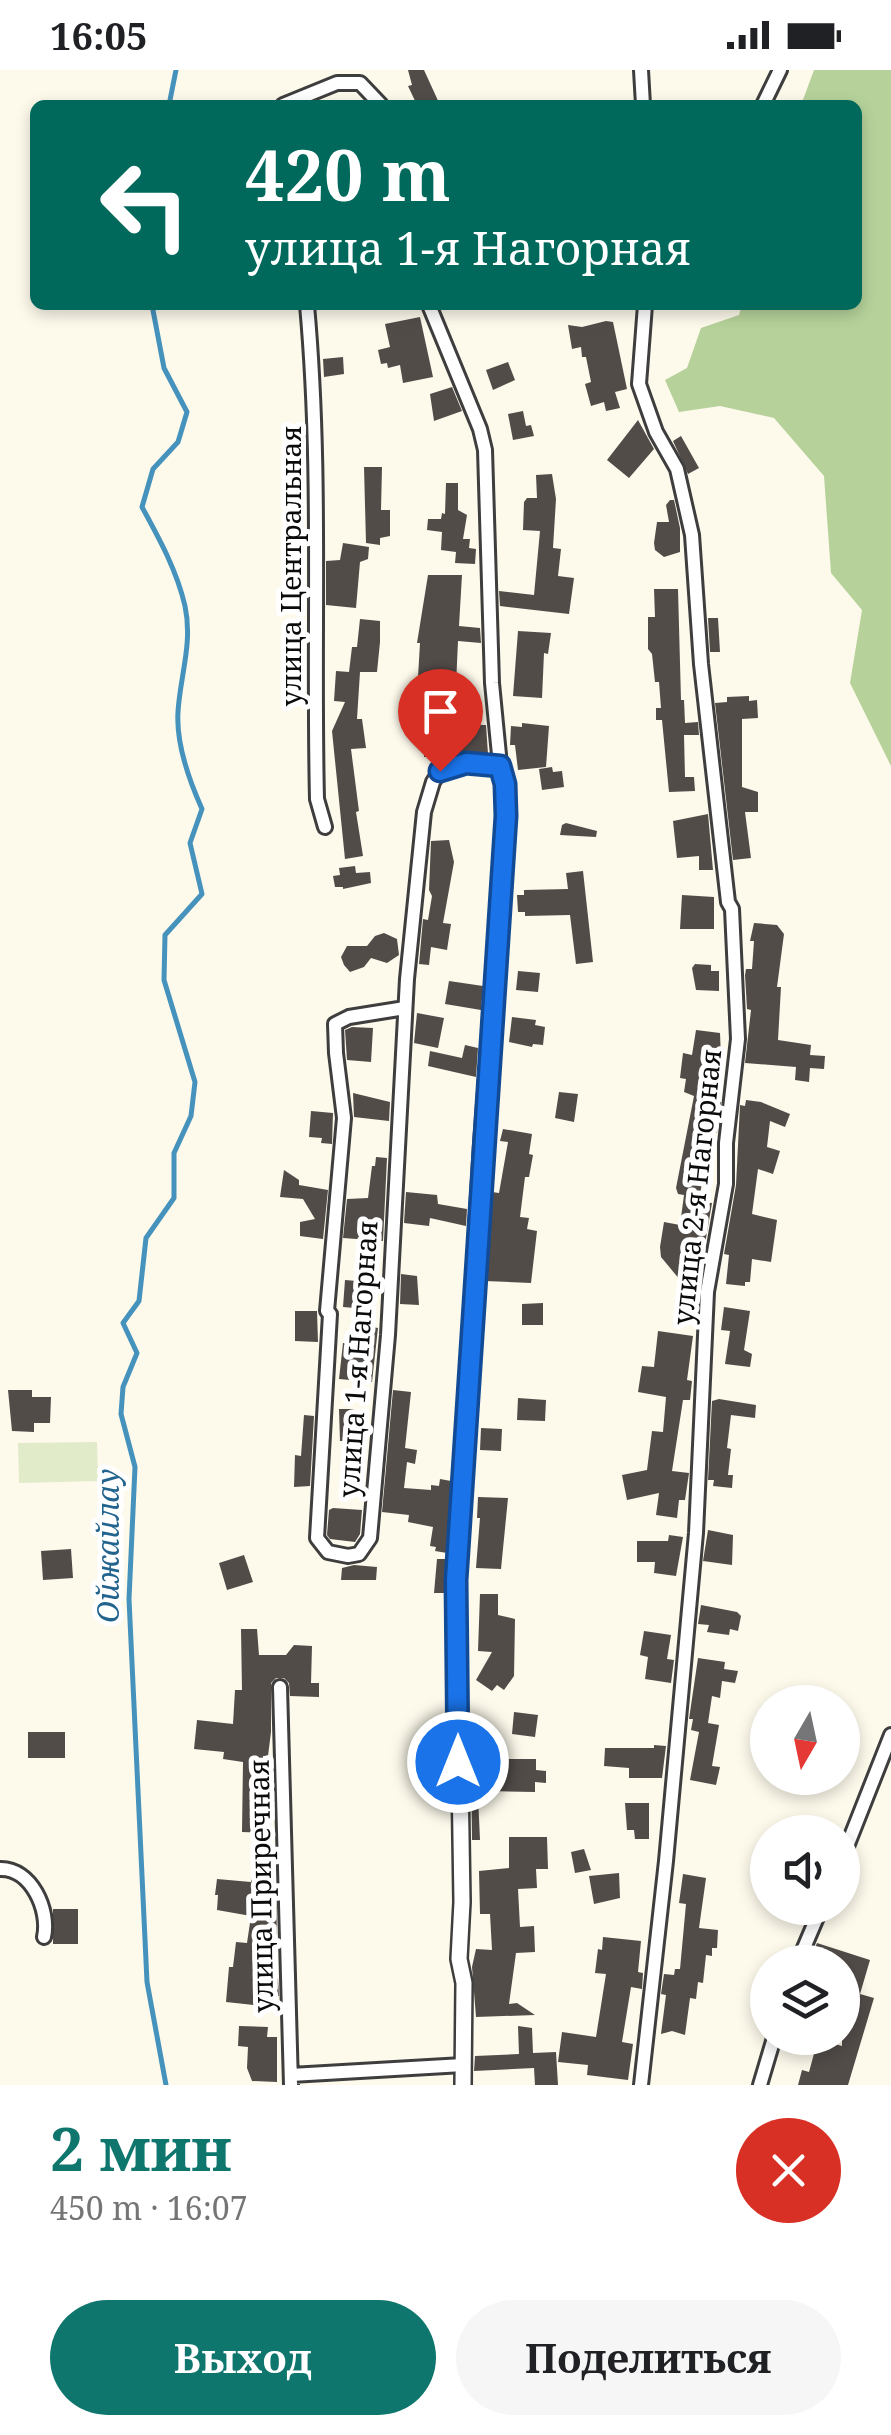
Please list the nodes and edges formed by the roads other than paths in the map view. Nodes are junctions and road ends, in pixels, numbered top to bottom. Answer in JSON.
{"nodes":[{"id":1,"x":642,"y":70,"type":"edge"},
{"id":2,"x":780,"y":70,"type":"edge"},
{"id":3,"x":359,"y":77,"type":"edge"},
{"id":4,"x":295,"y":100,"type":"edge"},
{"id":5,"x":378,"y":100,"type":"edge"},
{"id":6,"x":643,"y":100,"type":"edge"},
{"id":7,"x":765,"y":100,"type":"edge"},
{"id":8,"x":307,"y":310,"type":"edge"},
{"id":9,"x":431,"y":310,"type":"edge"},
{"id":10,"x":646,"y":310,"type":"edge"},
{"id":11,"x":500,"y":766,"type":"junction"},
{"id":12,"x":325,"y":826,"type":"dead end"},
{"id":13,"x":405,"y":1008,"type":"junction"},
{"id":14,"x":280,"y":1686,"type":"dead end"},
{"id":15,"x":891,"y":1735,"type":"edge"},
{"id":16,"x":859,"y":1815,"type":"edge"},
{"id":17,"x":0,"y":1869,"type":"edge"},
{"id":18,"x":44,"y":1937,"type":"dead end"},
{"id":19,"x":769,"y":2055,"type":"edge"},
{"id":20,"x":463,"y":2065,"type":"junction"},
{"id":21,"x":291,"y":2080,"type":"edge"},
{"id":22,"x":463,"y":2085,"type":"edge"},
{"id":23,"x":641,"y":2085,"type":"edge"},
{"id":24,"x":760,"y":2085,"type":"edge"}],
"edges":[{"from":1,"to":6,"type":"street"},
{"from":2,"to":7,"type":"street"},
{"from":3,"to":4,"type":"street"},
{"from":3,"to":5,"type":"street"},
{"from":8,"to":12,"type":"street","name":"улица Центральная"},
{"from":9,"to":11,"type":"street"},
{"from":10,"to":23,"type":"street","name":"улица 2-я Нагорная"},
{"from":11,"to":13,"type":"street","name":"улица 1-я Нагорная"},
{"from":11,"to":20,"type":"street"},
{"from":13,"to":13,"type":"street","name":"улица 1-я Нагорная"},
{"from":14,"to":21,"type":"street","name":"улица Приречная"},
{"from":15,"to":16,"type":"street"},
{"from":17,"to":18,"type":"street"},
{"from":19,"to":24,"type":"street"},
{"from":20,"to":21,"type":"street"},
{"from":20,"to":22,"type":"street"}]}
